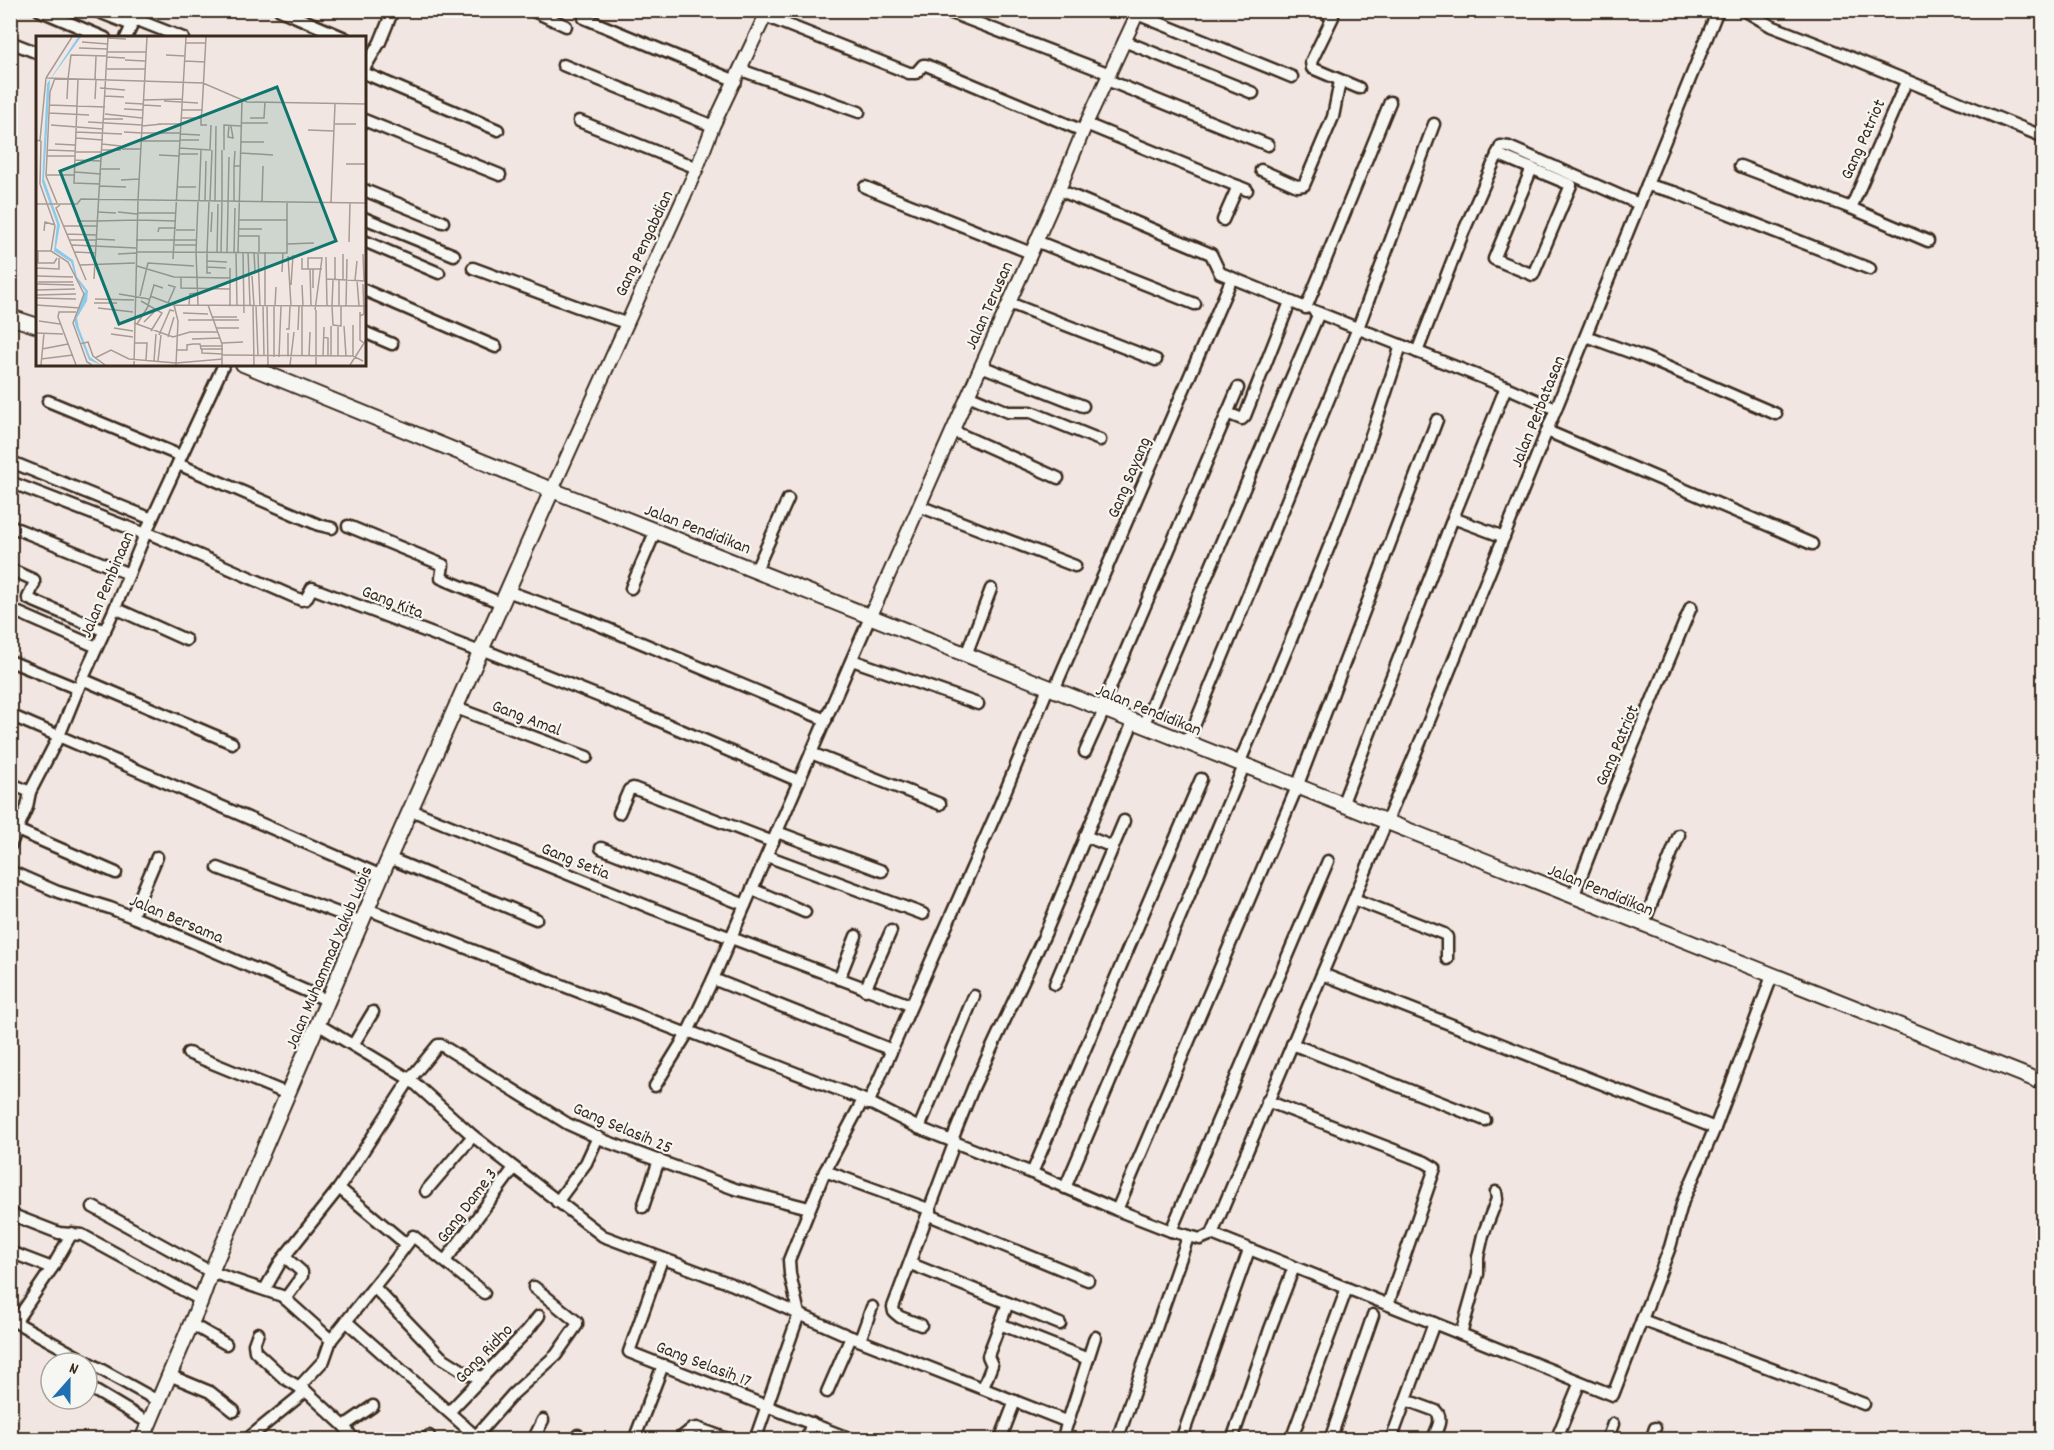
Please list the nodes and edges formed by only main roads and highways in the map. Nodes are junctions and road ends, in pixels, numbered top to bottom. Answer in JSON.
{"nodes":[{"id":1,"x":10,"y":317,"type":"edge"},
{"id":2,"x":36,"y":325,"type":"edge"},
{"id":3,"x":248,"y":366,"type":"edge"},
{"id":4,"x":552,"y":490,"type":"junction"},
{"id":5,"x":2041,"y":1082,"type":"edge"},
{"id":6,"x":142,"y":1440,"type":"edge"}],
"edges":[{"from":1,"to":2,"type":"main road"},
{"from":3,"to":4,"type":"main road","name":"Jalan Pendidikan"},
{"from":4,"to":5,"type":"main road","name":"Jalan Pendidikan"},
{"from":4,"to":6,"type":"main road","name":"Jalan Muhammad Yakub Lubis"}]}
